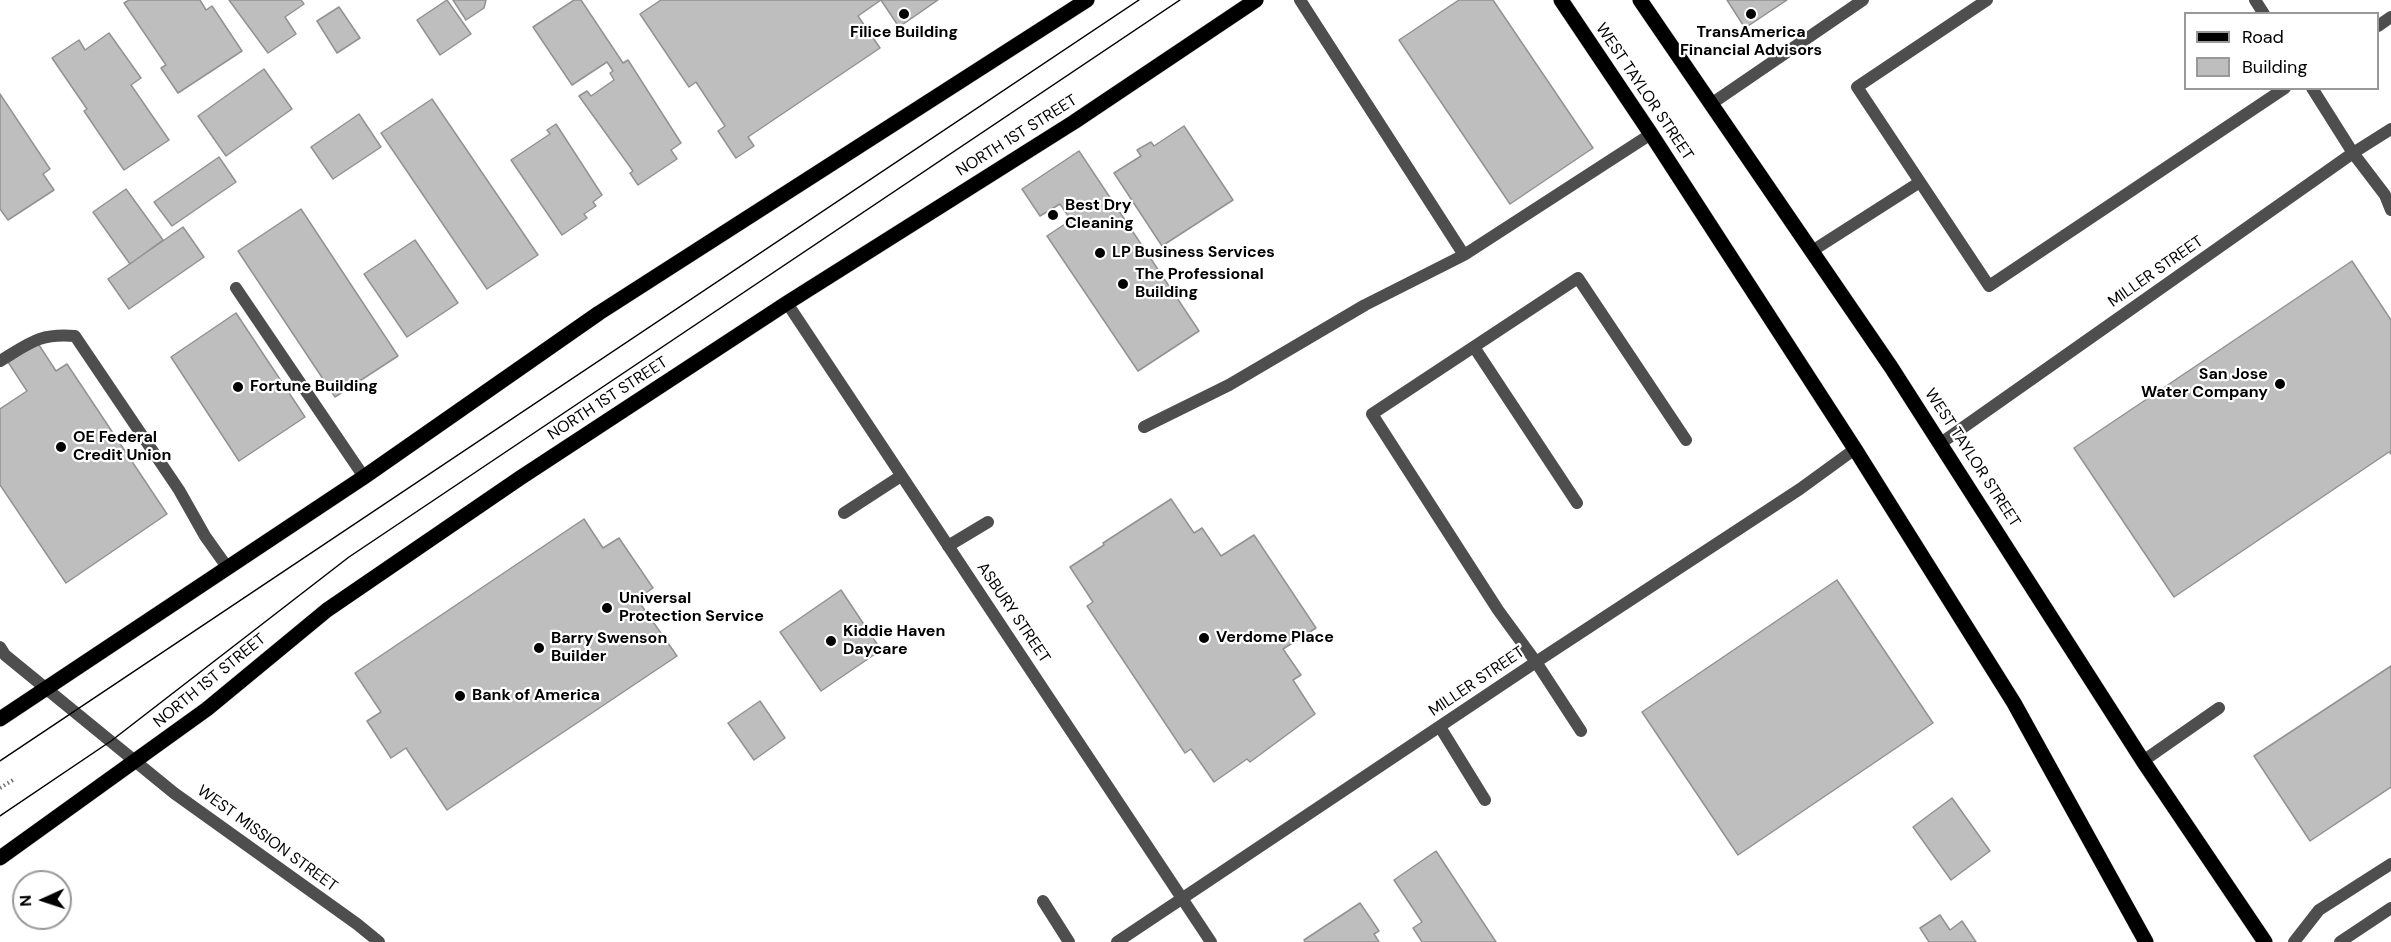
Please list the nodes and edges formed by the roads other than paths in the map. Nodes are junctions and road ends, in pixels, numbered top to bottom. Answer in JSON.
{"nodes":[{"id":1,"x":1087,"y":0,"type":"edge"},
{"id":2,"x":1256,"y":0,"type":"edge"},
{"id":3,"x":1300,"y":0,"type":"edge"},
{"id":4,"x":1561,"y":0,"type":"edge"},
{"id":5,"x":1640,"y":0,"type":"edge"},
{"id":6,"x":1863,"y":0,"type":"edge"},
{"id":7,"x":1987,"y":0,"type":"edge"},
{"id":8,"x":2282,"y":90,"type":"edge"},
{"id":9,"x":2313,"y":90,"type":"edge"},
{"id":10,"x":1711,"y":104,"type":"junction"},
{"id":11,"x":2391,"y":129,"type":"edge"},
{"id":12,"x":1651,"y":134,"type":"junction"},
{"id":13,"x":2353,"y":153,"type":"junction"},
{"id":14,"x":1920,"y":182,"type":"junction"},
{"id":15,"x":2391,"y":210,"type":"edge"},
{"id":16,"x":1812,"y":251,"type":"junction"},
{"id":17,"x":1464,"y":255,"type":"junction"},
{"id":18,"x":236,"y":288,"type":"dead end"},
{"id":19,"x":787,"y":303,"type":"junction"},
{"id":20,"x":1474,"y":347,"type":"junction"},
{"id":21,"x":0,"y":362,"type":"edge"},
{"id":22,"x":1144,"y":427,"type":"dead end"},
{"id":23,"x":1686,"y":440,"type":"dead end"},
{"id":24,"x":1941,"y":443,"type":"junction"},
{"id":25,"x":1855,"y":449,"type":"junction"},
{"id":26,"x":901,"y":476,"type":"junction"},
{"id":27,"x":364,"y":477,"type":"junction"},
{"id":28,"x":1577,"y":503,"type":"dead end"},
{"id":29,"x":844,"y":513,"type":"dead end"},
{"id":30,"x":988,"y":522,"type":"dead end"},
{"id":31,"x":948,"y":546,"type":"junction"},
{"id":32,"x":227,"y":567,"type":"junction"},
{"id":33,"x":0,"y":647,"type":"edge"},
{"id":34,"x":1536,"y":662,"type":"junction"},
{"id":35,"x":47,"y":689,"type":"junction"},
{"id":36,"x":2219,"y":708,"type":"dead end"},
{"id":37,"x":0,"y":719,"type":"edge"},
{"id":38,"x":1440,"y":726,"type":"junction"},
{"id":39,"x":1581,"y":731,"type":"dead end"},
{"id":40,"x":2143,"y":761,"type":"junction"},
{"id":41,"x":136,"y":762,"type":"junction"},
{"id":42,"x":1485,"y":800,"type":"dead end"},
{"id":43,"x":0,"y":858,"type":"edge"},
{"id":44,"x":2391,"y":864,"type":"edge"},
{"id":45,"x":1183,"y":898,"type":"junction"},
{"id":46,"x":1043,"y":901,"type":"dead end"},
{"id":47,"x":2391,"y":908,"type":"edge"},
{"id":48,"x":377,"y":941,"type":"edge"},
{"id":49,"x":1069,"y":942,"type":"edge"},
{"id":50,"x":1117,"y":942,"type":"edge"},
{"id":51,"x":1211,"y":942,"type":"edge"},
{"id":52,"x":2146,"y":942,"type":"edge"},
{"id":53,"x":2265,"y":942,"type":"edge"},
{"id":54,"x":2294,"y":942,"type":"edge"},
{"id":55,"x":2340,"y":942,"type":"edge"}],
"edges":[{"from":1,"to":27,"type":"main road"},
{"from":2,"to":19,"type":"main road","name":"NORTH 1ST STREET"},
{"from":3,"to":17,"type":"street"},
{"from":4,"to":12,"type":"main road","name":"WEST TAYLOR STREET"},
{"from":5,"to":10,"type":"main road","name":"WEST TAYLOR STREET"},
{"from":6,"to":10,"type":"street"},
{"from":7,"to":14,"type":"street"},
{"from":8,"to":14,"type":"street"},
{"from":9,"to":13,"type":"street"},
{"from":10,"to":16,"type":"main road","name":"WEST TAYLOR STREET"},
{"from":11,"to":13,"type":"street","name":"MILLER STREET"},
{"from":12,"to":17,"type":"street"},
{"from":12,"to":25,"type":"main road","name":"WEST TAYLOR STREET"},
{"from":13,"to":15,"type":"street"},
{"from":13,"to":24,"type":"street","name":"MILLER STREET"},
{"from":14,"to":16,"type":"street"},
{"from":16,"to":24,"type":"main road","name":"WEST TAYLOR STREET"},
{"from":17,"to":22,"type":"street"},
{"from":18,"to":27,"type":"street"},
{"from":19,"to":26,"type":"street","name":"ASBURY STREET"},
{"from":19,"to":41,"type":"main road","name":"NORTH 1ST STREET"},
{"from":20,"to":23,"type":"street"},
{"from":20,"to":28,"type":"street"},
{"from":20,"to":34,"type":"street"},
{"from":21,"to":32,"type":"street"},
{"from":24,"to":40,"type":"main road","name":"WEST TAYLOR STREET"},
{"from":25,"to":34,"type":"street","name":"MILLER STREET"},
{"from":25,"to":52,"type":"main road","name":"WEST TAYLOR STREET"},
{"from":26,"to":29,"type":"street"},
{"from":26,"to":31,"type":"street","name":"ASBURY STREET"},
{"from":27,"to":32,"type":"main road"},
{"from":30,"to":31,"type":"street"},
{"from":31,"to":45,"type":"street","name":"ASBURY STREET"},
{"from":32,"to":35,"type":"main road"},
{"from":33,"to":35,"type":"street","name":"WEST MISSION STREET"},
{"from":34,"to":38,"type":"street","name":"MILLER STREET"},
{"from":34,"to":39,"type":"street"},
{"from":35,"to":37,"type":"main road"},
{"from":35,"to":41,"type":"street","name":"WEST MISSION STREET"},
{"from":36,"to":40,"type":"street"},
{"from":38,"to":42,"type":"street"},
{"from":38,"to":45,"type":"street","name":"MILLER STREET"},
{"from":40,"to":53,"type":"main road","name":"WEST TAYLOR STREET"},
{"from":41,"to":43,"type":"main road","name":"NORTH 1ST STREET"},
{"from":41,"to":48,"type":"street","name":"WEST MISSION STREET"},
{"from":44,"to":54,"type":"street"},
{"from":45,"to":50,"type":"street","name":"MILLER STREET"},
{"from":45,"to":51,"type":"street","name":"ASBURY STREET"},
{"from":46,"to":49,"type":"street"},
{"from":47,"to":55,"type":"street"}]}
